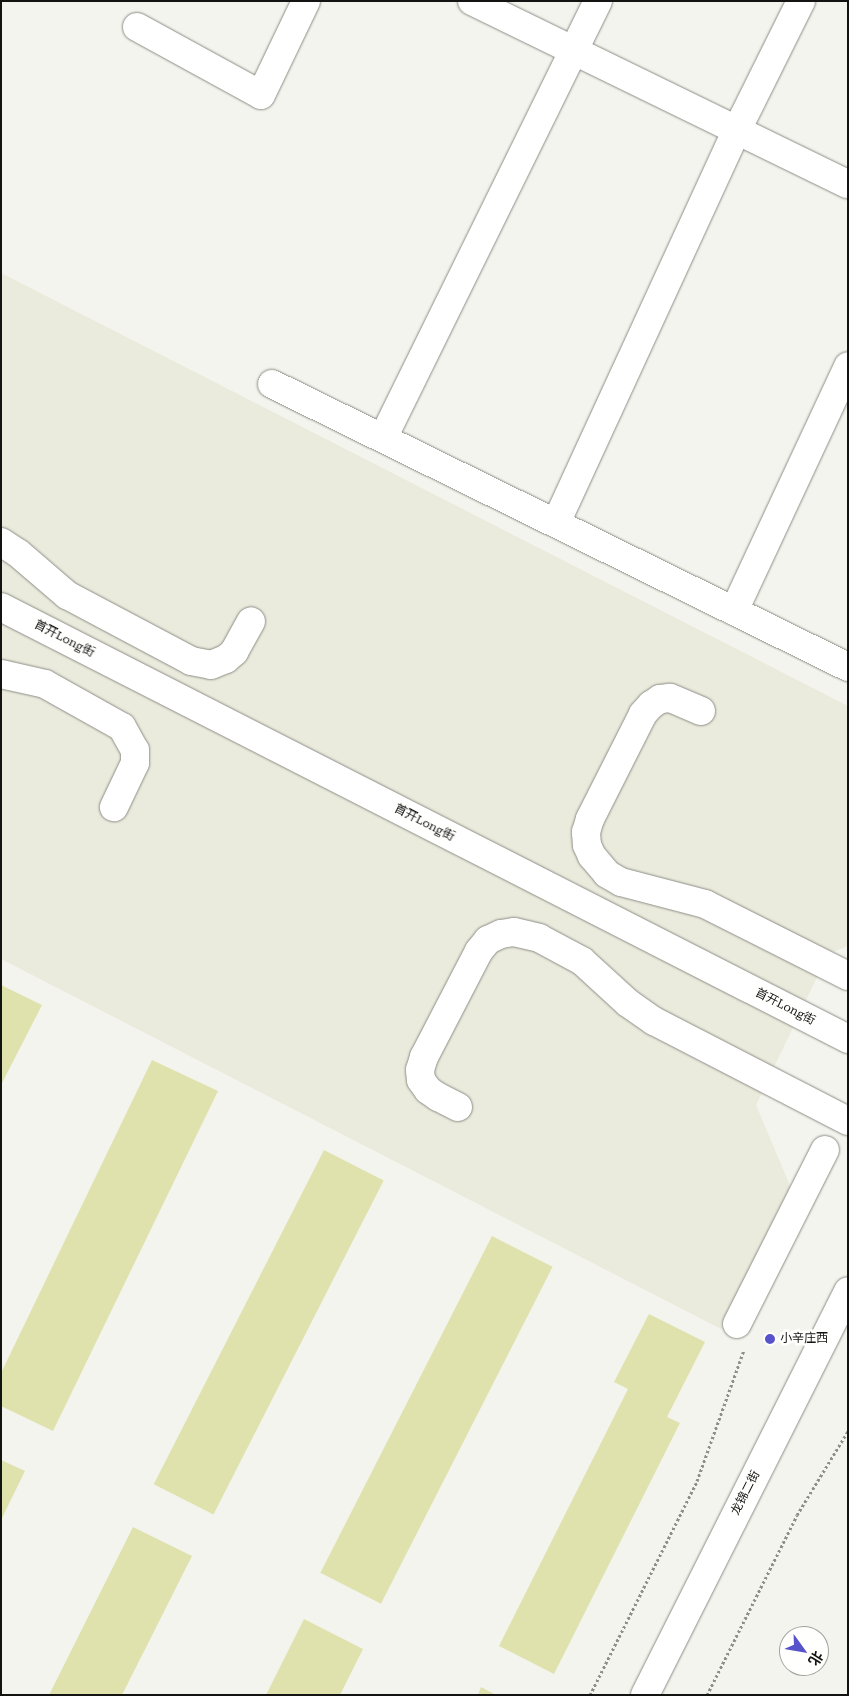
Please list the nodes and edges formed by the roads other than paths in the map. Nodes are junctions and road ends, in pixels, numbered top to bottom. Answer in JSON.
{"nodes":[{"id":1,"x":306,"y":1,"type":"edge"},
{"id":2,"x":472,"y":1,"type":"edge"},
{"id":3,"x":598,"y":1,"type":"edge"},
{"id":4,"x":801,"y":1,"type":"edge"},
{"id":5,"x":137,"y":27,"type":"dead end"},
{"id":6,"x":573,"y":50,"type":"junction"},
{"id":7,"x":737,"y":130,"type":"junction"},
{"id":8,"x":848,"y":184,"type":"edge"},
{"id":9,"x":848,"y":366,"type":"edge"},
{"id":10,"x":272,"y":384,"type":"dead end"},
{"id":11,"x":383,"y":438,"type":"junction"},
{"id":12,"x":556,"y":523,"type":"junction"},
{"id":13,"x":1,"y":542,"type":"edge"},
{"id":14,"x":1,"y":607,"type":"edge"},
{"id":15,"x":734,"y":611,"type":"junction"},
{"id":16,"x":252,"y":621,"type":"dead end"},
{"id":17,"x":848,"y":667,"type":"edge"},
{"id":18,"x":1,"y":674,"type":"edge"},
{"id":19,"x":701,"y":711,"type":"dead end"},
{"id":20,"x":114,"y":807,"type":"dead end"},
{"id":21,"x":848,"y":976,"type":"edge"},
{"id":22,"x":848,"y":1039,"type":"edge"},
{"id":23,"x":458,"y":1107,"type":"dead end"},
{"id":24,"x":848,"y":1121,"type":"edge"},
{"id":25,"x":825,"y":1150,"type":"dead end"},
{"id":26,"x":848,"y":1291,"type":"edge"},
{"id":27,"x":742,"y":1334,"type":"road end"},
{"id":28,"x":645,"y":1695,"type":"edge"}],
"edges":[{"from":1,"to":5,"type":"street"},
{"from":2,"to":6,"type":"street"},
{"from":3,"to":6,"type":"street"},
{"from":4,"to":7,"type":"street"},
{"from":6,"to":7,"type":"street"},
{"from":6,"to":11,"type":"street"},
{"from":7,"to":8,"type":"street"},
{"from":7,"to":12,"type":"street"},
{"from":9,"to":15,"type":"street"},
{"from":10,"to":11,"type":"street"},
{"from":11,"to":12,"type":"street"},
{"from":12,"to":15,"type":"street"},
{"from":13,"to":16,"type":"street"},
{"from":14,"to":22,"type":"street","name":"首开Long街"},
{"from":15,"to":17,"type":"street"},
{"from":18,"to":20,"type":"street"},
{"from":19,"to":21,"type":"street"},
{"from":23,"to":24,"type":"street"},
{"from":25,"to":27,"type":"street"},
{"from":26,"to":28,"type":"street","name":"龙锦二街"}]}
